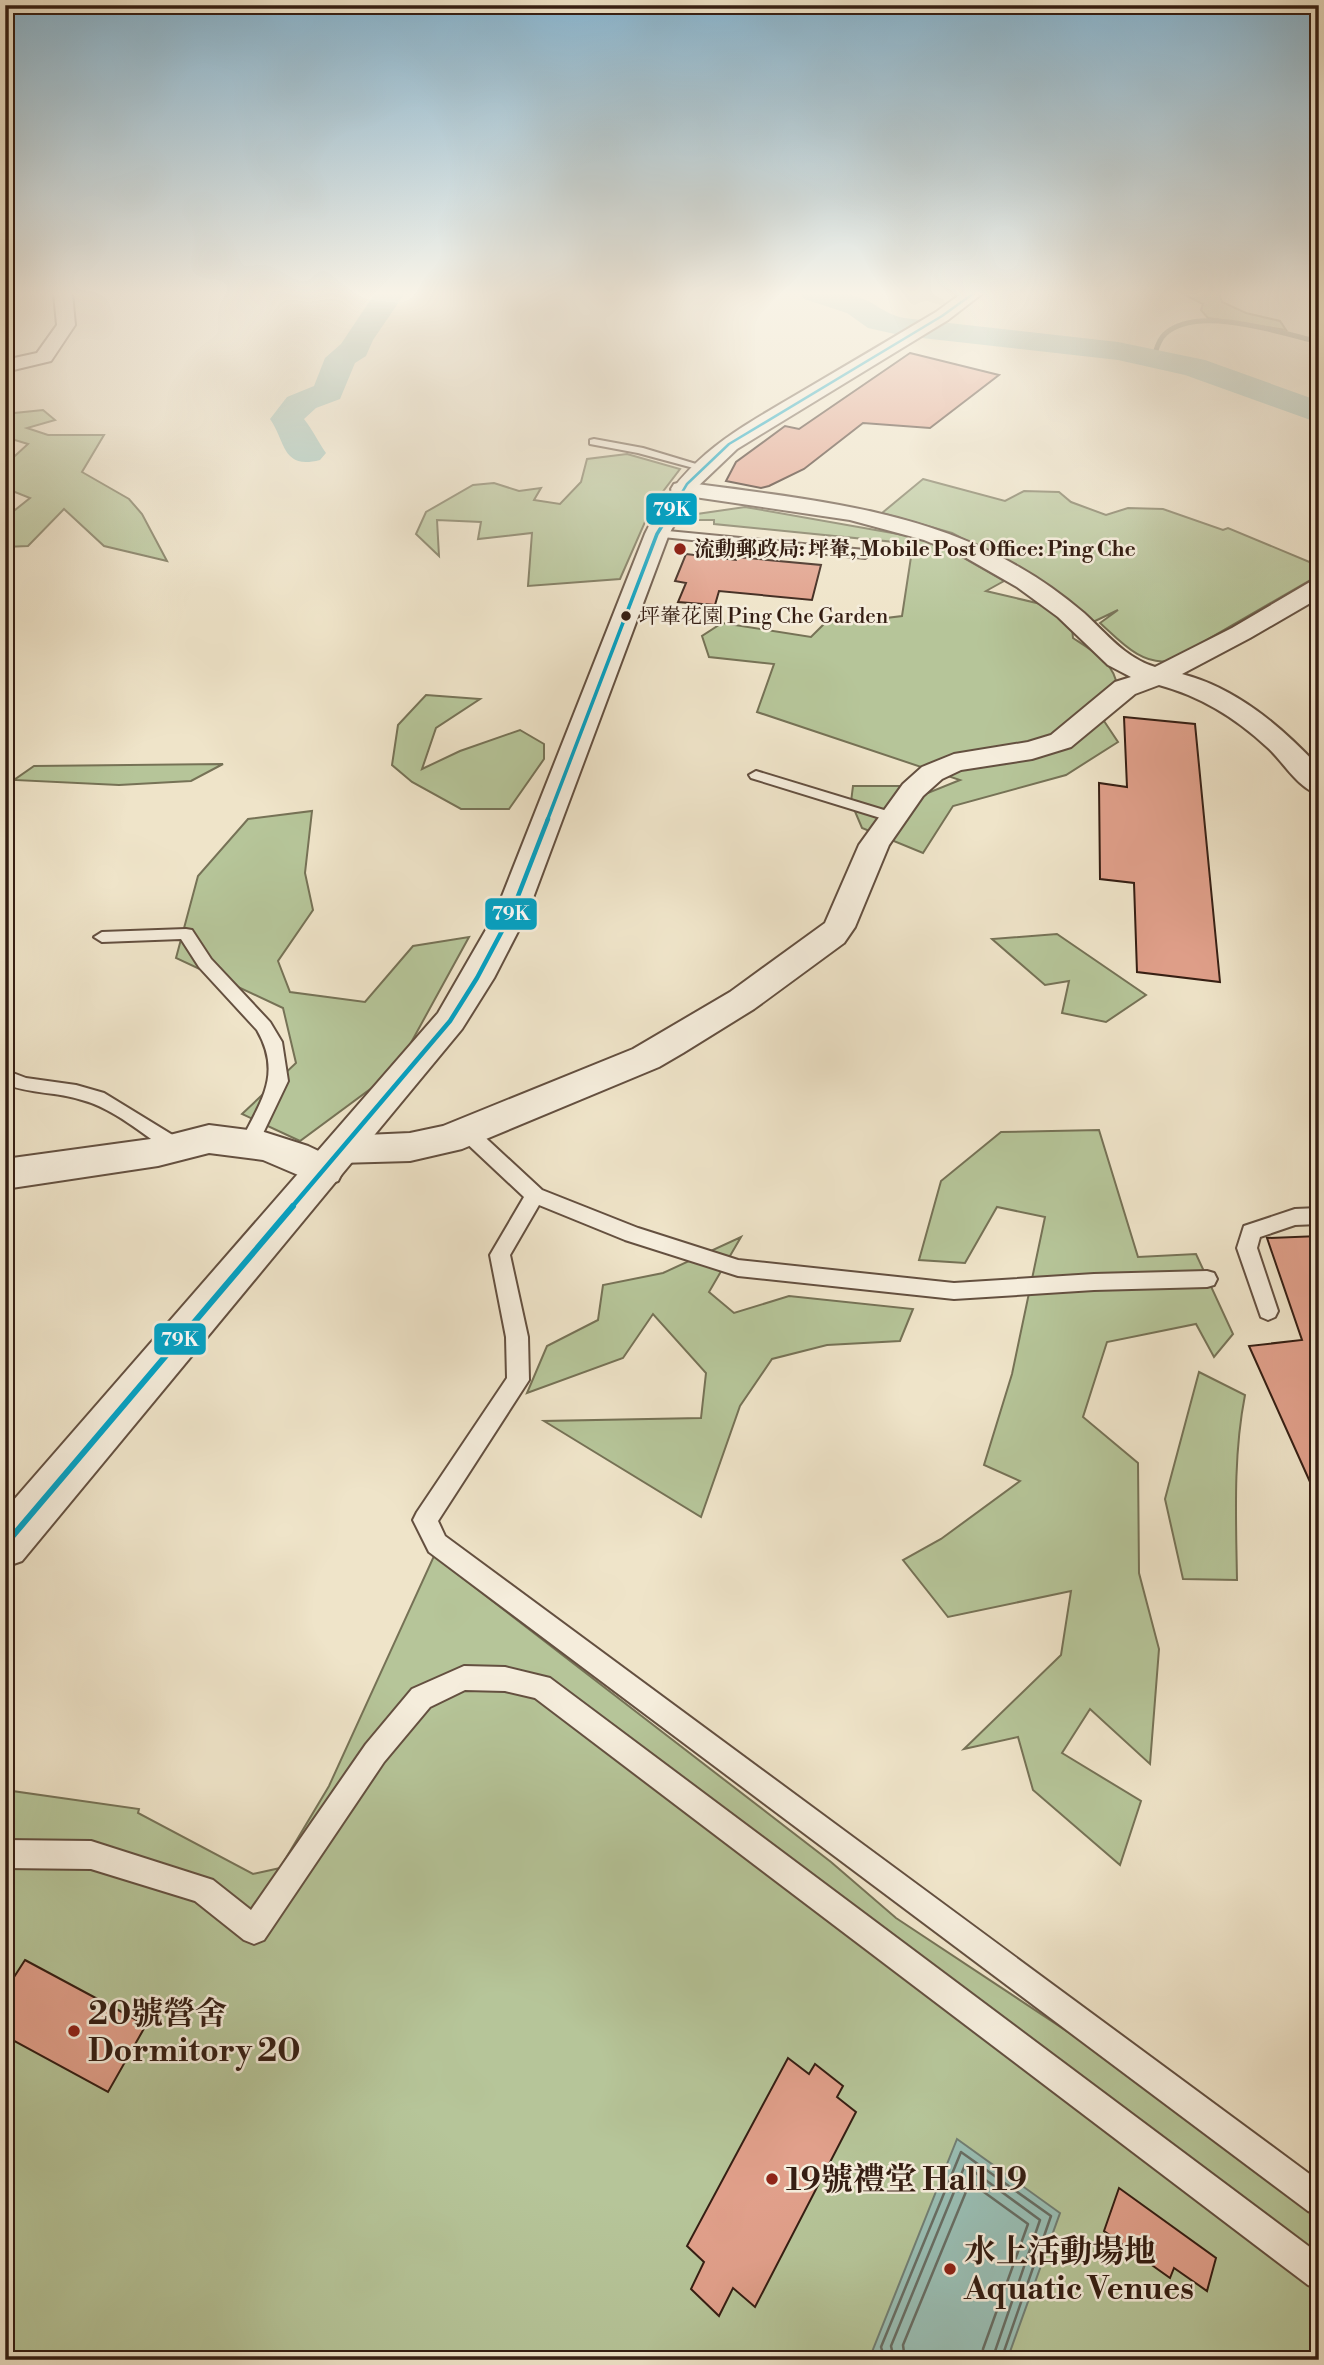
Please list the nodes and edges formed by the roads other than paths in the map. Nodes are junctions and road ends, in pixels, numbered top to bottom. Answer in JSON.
{"nodes":[{"id":1,"x":793,"y":403,"type":"edge"},
{"id":2,"x":594,"y":442,"type":"dead end"},
{"id":3,"x":692,"y":478,"type":"junction"},
{"id":4,"x":657,"y":534,"type":"junction"},
{"id":5,"x":865,"y":554,"type":"dead end"},
{"id":6,"x":1319,"y":587,"type":"edge"},
{"id":7,"x":1157,"y":676,"type":"junction"},
{"id":8,"x":756,"y":775,"type":"dead end"},
{"id":9,"x":1319,"y":785,"type":"edge"},
{"id":10,"x":892,"y":817,"type":"junction"},
{"id":11,"x":102,"y":937,"type":"dead end"},
{"id":12,"x":5,"y":1076,"type":"edge"},
{"id":13,"x":468,"y":1133,"type":"junction"},
{"id":14,"x":249,"y":1143,"type":"junction"},
{"id":15,"x":177,"y":1147,"type":"junction"},
{"id":16,"x":333,"y":1160,"type":"junction"},
{"id":17,"x":5,"y":1174,"type":"edge"},
{"id":18,"x":535,"y":1195,"type":"junction"},
{"id":19,"x":1319,"y":1216,"type":"edge"},
{"id":20,"x":1207,"y":1279,"type":"dead end"},
{"id":21,"x":1268,"y":1311,"type":"dead end"},
{"id":22,"x":5,"y":1545,"type":"edge"},
{"id":23,"x":5,"y":1854,"type":"edge"},
{"id":24,"x":1319,"y":2200,"type":"edge"},
{"id":25,"x":1319,"y":2274,"type":"edge"}],
"edges":[{"from":1,"to":3,"type":"street"},
{"from":2,"to":3,"type":"lane"},
{"from":3,"to":4,"type":"street"},
{"from":3,"to":7,"type":"street"},
{"from":4,"to":5,"type":"lane"},
{"from":4,"to":16,"type":"street"},
{"from":6,"to":7,"type":"street"},
{"from":7,"to":9,"type":"street"},
{"from":7,"to":10,"type":"street"},
{"from":8,"to":10,"type":"lane"},
{"from":10,"to":13,"type":"street"},
{"from":11,"to":14,"type":"lane"},
{"from":12,"to":15,"type":"lane"},
{"from":13,"to":16,"type":"street"},
{"from":13,"to":18,"type":"lane"},
{"from":14,"to":15,"type":"street"},
{"from":14,"to":16,"type":"street"},
{"from":15,"to":17,"type":"street"},
{"from":16,"to":22,"type":"street"},
{"from":18,"to":20,"type":"lane"},
{"from":18,"to":24,"type":"lane"},
{"from":19,"to":21,"type":"lane"},
{"from":23,"to":25,"type":"lane"}]}
